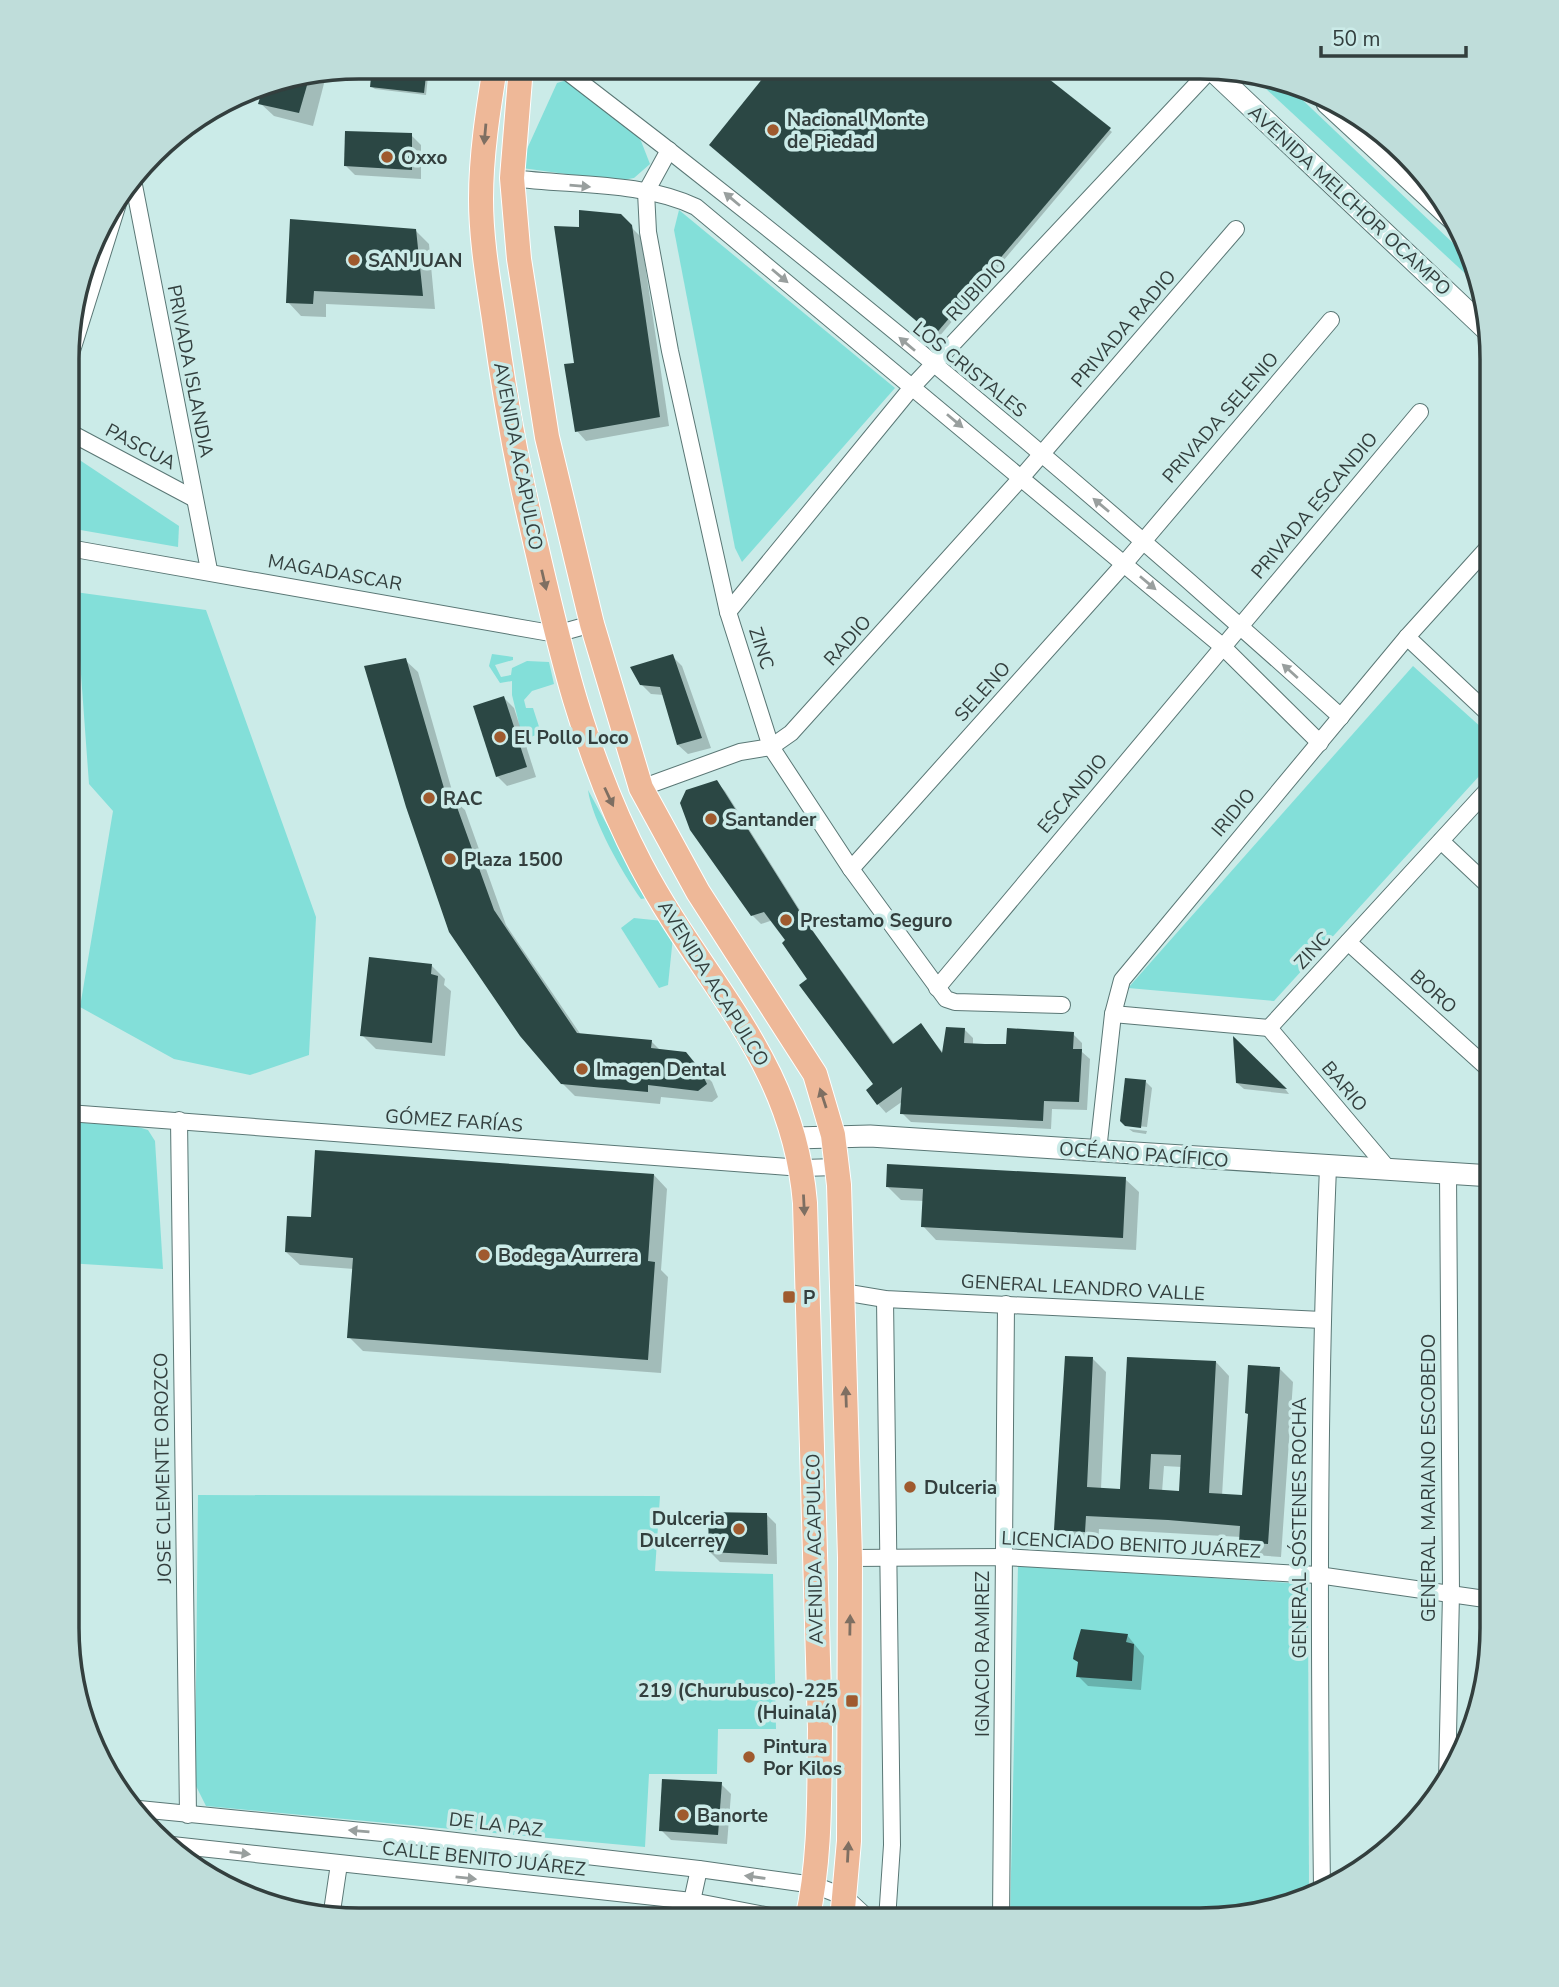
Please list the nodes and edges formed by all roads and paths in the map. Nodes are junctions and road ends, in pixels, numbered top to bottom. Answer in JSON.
{"nodes":[{"id":1,"x":493,"y":79,"type":"edge"},
{"id":2,"x":520,"y":79,"type":"edge"},
{"id":3,"x":577,"y":79,"type":"edge"},
{"id":4,"x":1202,"y":79,"type":"edge"},
{"id":5,"x":1222,"y":79,"type":"edge"},
{"id":6,"x":1343,"y":118,"type":"edge"},
{"id":7,"x":669,"y":150,"type":"junction"},
{"id":8,"x":512,"y":178,"type":"junction"},
{"id":9,"x":135,"y":191,"type":"edge"},
{"id":10,"x":646,"y":192,"type":"junction"},
{"id":11,"x":1428,"y":197,"type":"edge"},
{"id":12,"x":1236,"y":229,"type":"dead end"},
{"id":13,"x":108,"y":234,"type":"edge"},
{"id":14,"x":1331,"y":320,"type":"dead end"},
{"id":15,"x":1478,"y":320,"type":"edge"},
{"id":16,"x":81,"y":321,"type":"edge"},
{"id":17,"x":932,"y":366,"type":"junction"},
{"id":18,"x":913,"y":386,"type":"junction"},
{"id":19,"x":1420,"y":412,"type":"dead end"},
{"id":20,"x":79,"y":437,"type":"edge"},
{"id":21,"x":1041,"y":454,"type":"junction"},
{"id":22,"x":1021,"y":478,"type":"junction"},
{"id":23,"x":193,"y":498,"type":"junction"},
{"id":24,"x":1142,"y":540,"type":"junction"},
{"id":25,"x":79,"y":550,"type":"edge"},
{"id":26,"x":1480,"y":556,"type":"edge"},
{"id":27,"x":1124,"y":564,"type":"junction"},
{"id":28,"x":209,"y":570,"type":"junction"},
{"id":29,"x":728,"y":612,"type":"junction"},
{"id":30,"x":592,"y":624,"type":"junction"},
{"id":31,"x":1240,"y":625,"type":"junction"},
{"id":32,"x":556,"y":634,"type":"junction"},
{"id":33,"x":1408,"y":637,"type":"junction"},
{"id":34,"x":1222,"y":646,"type":"junction"},
{"id":35,"x":1480,"y":706,"type":"edge"},
{"id":36,"x":1341,"y":717,"type":"junction"},
{"id":37,"x":1320,"y":743,"type":"junction"},
{"id":38,"x":771,"y":747,"type":"junction"},
{"id":39,"x":641,"y":788,"type":"junction"},
{"id":40,"x":1480,"y":798,"type":"edge"},
{"id":41,"x":1441,"y":841,"type":"junction"},
{"id":42,"x":851,"y":869,"type":"junction"},
{"id":43,"x":1480,"y":878,"type":"edge"},
{"id":44,"x":1348,"y":942,"type":"junction"},
{"id":45,"x":937,"y":988,"type":"junction"},
{"id":46,"x":1062,"y":1004,"type":"dead end"},
{"id":47,"x":1113,"y":1014,"type":"junction"},
{"id":48,"x":1269,"y":1028,"type":"junction"},
{"id":49,"x":1480,"y":1061,"type":"edge"},
{"id":50,"x":79,"y":1114,"type":"edge"},
{"id":51,"x":179,"y":1121,"type":"junction"},
{"id":52,"x":833,"y":1135,"type":"junction"},
{"id":53,"x":795,"y":1138,"type":"junction"},
{"id":54,"x":1098,"y":1151,"type":"junction"},
{"id":55,"x":837,"y":1167,"type":"junction"},
{"id":56,"x":1328,"y":1167,"type":"junction"},
{"id":57,"x":802,"y":1168,"type":"junction"},
{"id":58,"x":1390,"y":1171,"type":"junction"},
{"id":59,"x":1448,"y":1173,"type":"junction"},
{"id":60,"x":1480,"y":1175,"type":"edge"},
{"id":61,"x":843,"y":1292,"type":"junction"},
{"id":62,"x":885,"y":1299,"type":"junction"},
{"id":63,"x":1006,"y":1304,"type":"junction"},
{"id":64,"x":1322,"y":1320,"type":"junction"},
{"id":65,"x":890,"y":1555,"type":"junction"},
{"id":66,"x":1003,"y":1557,"type":"junction"},
{"id":67,"x":850,"y":1558,"type":"junction"},
{"id":68,"x":1318,"y":1575,"type":"junction"},
{"id":69,"x":1451,"y":1593,"type":"junction"},
{"id":70,"x":1480,"y":1598,"type":"edge"},
{"id":71,"x":1448,"y":1759,"type":"edge"},
{"id":72,"x":145,"y":1810,"type":"edge"},
{"id":73,"x":188,"y":1815,"type":"junction"},
{"id":74,"x":183,"y":1846,"type":"edge"},
{"id":75,"x":339,"y":1864,"type":"junction"},
{"id":76,"x":699,"y":1869,"type":"junction"},
{"id":77,"x":1322,"y":1880,"type":"edge"},
{"id":78,"x":814,"y":1885,"type":"junction"},
{"id":79,"x":692,"y":1901,"type":"junction"},
{"id":80,"x":333,"y":1907,"type":"edge"},
{"id":81,"x":728,"y":1908,"type":"edge"},
{"id":82,"x":809,"y":1908,"type":"edge"},
{"id":83,"x":844,"y":1908,"type":"edge"},
{"id":84,"x":888,"y":1908,"type":"edge"},
{"id":85,"x":1001,"y":1908,"type":"edge"}],
"edges":[{"from":1,"to":32,"type":"main road","name":"AVENIDA ACAPULCO","one_way":true},
{"from":2,"to":8,"type":"main road","name":"AVENIDA ACAPULCO"},
{"from":3,"to":7,"type":"street","name":"LOS CRISTALES"},
{"from":4,"to":17,"type":"street","name":"RUBIDIO"},
{"from":5,"to":15,"type":"street","name":"AVENIDA MELCHOR OCAMPO"},
{"from":6,"to":11,"type":"street"},
{"from":7,"to":10,"type":"street"},
{"from":17,"to":7,"type":"street","name":"LOS CRISTALES","one_way":true},
{"from":8,"to":10,"type":"street","one_way":true},
{"from":8,"to":30,"type":"main road","name":"AVENIDA ACAPULCO"},
{"from":9,"to":23,"type":"street","name":"PRIVADA ISLANDIA"},
{"from":10,"to":18,"type":"street","one_way":true},
{"from":10,"to":29,"type":"street","name":"ZINC"},
{"from":12,"to":21,"type":"street","name":"PRIVADA RADIO"},
{"from":13,"to":16,"type":"street"},
{"from":14,"to":24,"type":"street","name":"PRIVADA SELENIO"},
{"from":17,"to":18,"type":"street","name":"RUBIDIO"},
{"from":17,"to":21,"type":"street","name":"LOS CRISTALES"},
{"from":18,"to":22,"type":"street","one_way":true},
{"from":18,"to":29,"type":"street","name":"RUBIDIO"},
{"from":19,"to":31,"type":"street","name":"PRIVADA ESCANDIO"},
{"from":20,"to":23,"type":"street","name":"PASCUA"},
{"from":21,"to":22,"type":"street","name":"RADIO"},
{"from":24,"to":21,"type":"street","name":"LOS CRISTALES","one_way":true},
{"from":22,"to":27,"type":"street"},
{"from":22,"to":38,"type":"street","name":"RADIO"},
{"from":23,"to":28,"type":"street","name":"PRIVADA ISLANDIA"},
{"from":24,"to":27,"type":"street","name":"SELENO"},
{"from":24,"to":31,"type":"street","name":"LOS CRISTALES"},
{"from":25,"to":28,"type":"street","name":"MAGADASCAR"},
{"from":26,"to":33,"type":"street","name":"IRIDIO"},
{"from":27,"to":34,"type":"street","one_way":true},
{"from":27,"to":42,"type":"street","name":"SELENO"},
{"from":28,"to":32,"type":"street","name":"MAGADASCAR"},
{"from":29,"to":38,"type":"street","name":"ZINC"},
{"from":30,"to":32,"type":"street","name":"MAGADASCAR"},
{"from":30,"to":39,"type":"main road","name":"AVENIDA ACAPULCO"},
{"from":31,"to":34,"type":"street","name":"ESCANDIO"},
{"from":36,"to":31,"type":"street","name":"LOS CRISTALES","one_way":true},
{"from":32,"to":53,"type":"main road","name":"AVENIDA ACAPULCO","one_way":true},
{"from":33,"to":35,"type":"street"},
{"from":33,"to":36,"type":"street","name":"IRIDIO"},
{"from":34,"to":37,"type":"street"},
{"from":34,"to":45,"type":"street","name":"ESCANDIO"},
{"from":36,"to":37,"type":"street","name":"IRIDIO"},
{"from":37,"to":47,"type":"street","name":"IRIDIO"},
{"from":38,"to":39,"type":"street","name":"RADIO"},
{"from":38,"to":42,"type":"street","name":"ZINC"},
{"from":52,"to":39,"type":"main road","name":"AVENIDA ACAPULCO","one_way":true},
{"from":40,"to":41,"type":"street","name":"ZINC"},
{"from":41,"to":43,"type":"street"},
{"from":41,"to":44,"type":"street","name":"ZINC"},
{"from":42,"to":45,"type":"street","name":"ZINC"},
{"from":44,"to":48,"type":"street","name":"ZINC"},
{"from":44,"to":49,"type":"street","name":"BORO"},
{"from":45,"to":46,"type":"street","name":"ZINC"},
{"from":47,"to":48,"type":"street"},
{"from":47,"to":54,"type":"street","name":"IRIDIO"},
{"from":48,"to":58,"type":"street","name":"BARIO"},
{"from":50,"to":51,"type":"street","name":"GÓMEZ FARÍAS"},
{"from":51,"to":57,"type":"street","name":"GÓMEZ FARÍAS"},
{"from":51,"to":73,"type":"street","name":"JOSE CLEMENTE OROZCO"},
{"from":52,"to":53,"type":"street","name":"OCÉANO PACÍFICO"},
{"from":52,"to":54,"type":"street","name":"OCÉANO PACÍFICO"},
{"from":52,"to":55,"type":"main road","name":"AVENIDA ACAPULCO"},
{"from":53,"to":57,"type":"main road","name":"AVENIDA ACAPULCO"},
{"from":54,"to":56,"type":"street","name":"OCÉANO PACÍFICO"},
{"from":55,"to":57,"type":"street","name":"GÓMEZ FARÍAS"},
{"from":55,"to":61,"type":"main road","name":"AVENIDA ACAPULCO"},
{"from":56,"to":58,"type":"street","name":"OCÉANO PACÍFICO"},
{"from":56,"to":64,"type":"street","name":"GENERAL SÓSTENES ROCHA"},
{"from":57,"to":78,"type":"main road","name":"AVENIDA ACAPULCO","one_way":true},
{"from":58,"to":59,"type":"street","name":"OCÉANO PACÍFICO"},
{"from":59,"to":60,"type":"street","name":"OCÉANO PACÍFICO"},
{"from":59,"to":69,"type":"street","name":"GENERAL MARIANO ESCOBEDO"},
{"from":61,"to":62,"type":"street","name":"GENERAL LEANDRO VALLE"},
{"from":67,"to":61,"type":"main road","name":"AVENIDA ACAPULCO","one_way":true},
{"from":62,"to":63,"type":"street","name":"GENERAL LEANDRO VALLE"},
{"from":62,"to":65,"type":"street"},
{"from":63,"to":64,"type":"street","name":"GENERAL LEANDRO VALLE"},
{"from":63,"to":66,"type":"street","name":"IGNACIO RAMIREZ"},
{"from":64,"to":68,"type":"street","name":"GENERAL SÓSTENES ROCHA"},
{"from":65,"to":66,"type":"street","name":"LICENCIADO BENITO JUÁREZ"},
{"from":65,"to":67,"type":"street","name":"LICENCIADO BENITO JUÁREZ"},
{"from":65,"to":84,"type":"street"},
{"from":66,"to":68,"type":"street","name":"LICENCIADO BENITO JUÁREZ"},
{"from":66,"to":85,"type":"street","name":"IGNACIO RAMIREZ"},
{"from":83,"to":67,"type":"main road","name":"AVENIDA ACAPULCO","one_way":true},
{"from":68,"to":69,"type":"street","name":"LICENCIADO BENITO JUÁREZ"},
{"from":68,"to":77,"type":"street","name":"GENERAL SÓSTENES ROCHA"},
{"from":69,"to":70,"type":"street","name":"LICENCIADO BENITO JUÁREZ"},
{"from":69,"to":71,"type":"street","name":"GENERAL MARIANO ESCOBEDO"},
{"from":72,"to":73,"type":"street","name":"DE LA PAZ"},
{"from":76,"to":73,"type":"street","name":"DE LA PAZ","one_way":true},
{"from":74,"to":75,"type":"street","name":"CALLE BENITO JUÁREZ","one_way":true},
{"from":75,"to":79,"type":"street","name":"CALLE BENITO JUÁREZ","one_way":true},
{"from":75,"to":80,"type":"street"},
{"from":78,"to":76,"type":"street","name":"DE LA PAZ","one_way":true},
{"from":76,"to":79,"type":"street"},
{"from":78,"to":82,"type":"main road","name":"AVENIDA ACAPULCO"},
{"from":78,"to":83,"type":"street","name":"DE LA PAZ"},
{"from":79,"to":81,"type":"street","name":"CALLE BENITO JUÁREZ"}]}
